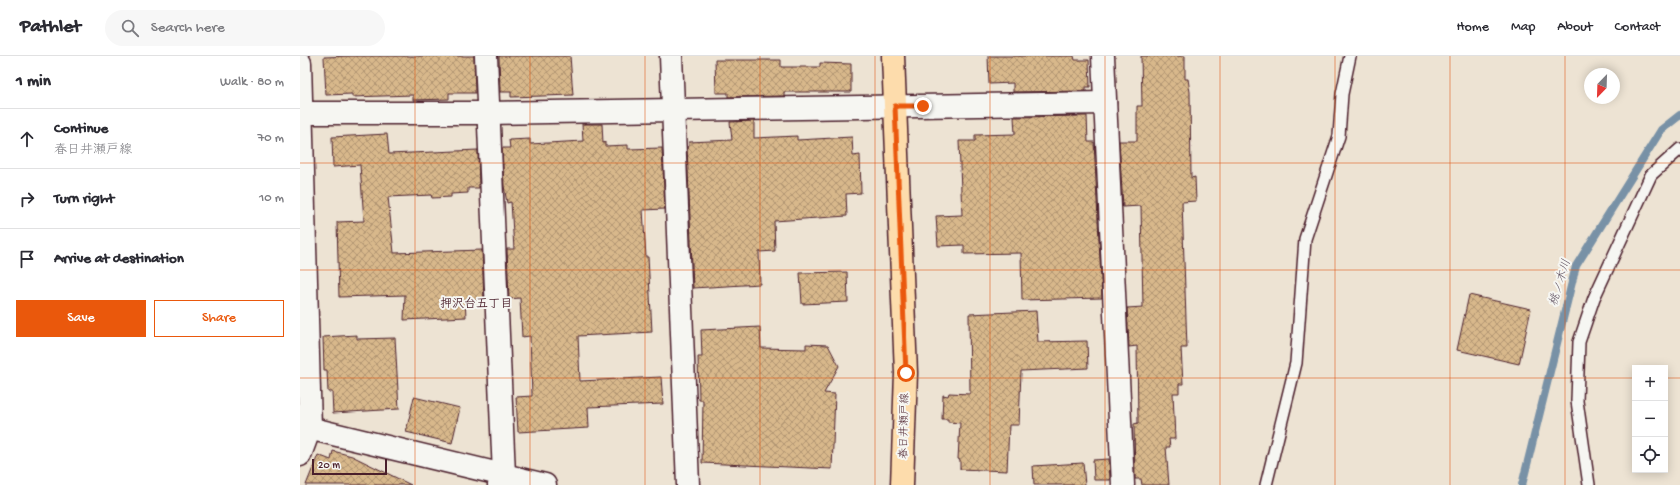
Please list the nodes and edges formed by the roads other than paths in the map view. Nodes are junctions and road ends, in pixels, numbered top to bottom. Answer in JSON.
{"nodes":[{"id":1,"x":486,"y":56,"type":"edge"},
{"id":2,"x":671,"y":56,"type":"edge"},
{"id":3,"x":893,"y":56,"type":"edge"},
{"id":4,"x":1104,"y":56,"type":"edge"},
{"id":5,"x":1350,"y":56,"type":"edge"},
{"id":6,"x":300,"y":63,"type":"edge"},
{"id":7,"x":1105,"y":103,"type":"junction"},
{"id":8,"x":895,"y":106,"type":"junction"},
{"id":9,"x":674,"y":110,"type":"junction"},
{"id":10,"x":301,"y":113,"type":"edge"},
{"id":11,"x":489,"y":113,"type":"junction"},
{"id":12,"x":1680,"y":149,"type":"edge"},
{"id":13,"x":305,"y":427,"type":"edge"},
{"id":14,"x":300,"y":455,"type":"edge"},
{"id":15,"x":501,"y":480,"type":"edge"},
{"id":16,"x":545,"y":485,"type":"edge"},
{"id":17,"x":688,"y":485,"type":"edge"},
{"id":18,"x":902,"y":485,"type":"edge"},
{"id":19,"x":1123,"y":485,"type":"edge"},
{"id":20,"x":1266,"y":485,"type":"edge"},
{"id":21,"x":1589,"y":485,"type":"edge"}],
"edges":[{"from":1,"to":11,"type":"street"},
{"from":2,"to":9,"type":"street"},
{"from":3,"to":8,"type":"main road","name":"春日井瀬戸線"},
{"from":4,"to":7,"type":"street"},
{"from":5,"to":20,"type":"lane"},
{"from":6,"to":10,"type":"street"},
{"from":7,"to":8,"type":"street"},
{"from":7,"to":19,"type":"street"},
{"from":8,"to":9,"type":"street"},
{"from":8,"to":18,"type":"main road","name":"春日井瀬戸線"},
{"from":9,"to":11,"type":"street"},
{"from":9,"to":17,"type":"street"},
{"from":10,"to":11,"type":"street"},
{"from":10,"to":13,"type":"street"},
{"from":11,"to":15,"type":"street"},
{"from":12,"to":21,"type":"lane"},
{"from":13,"to":14,"type":"street"},
{"from":13,"to":15,"type":"street"},
{"from":15,"to":16,"type":"street"}]}
